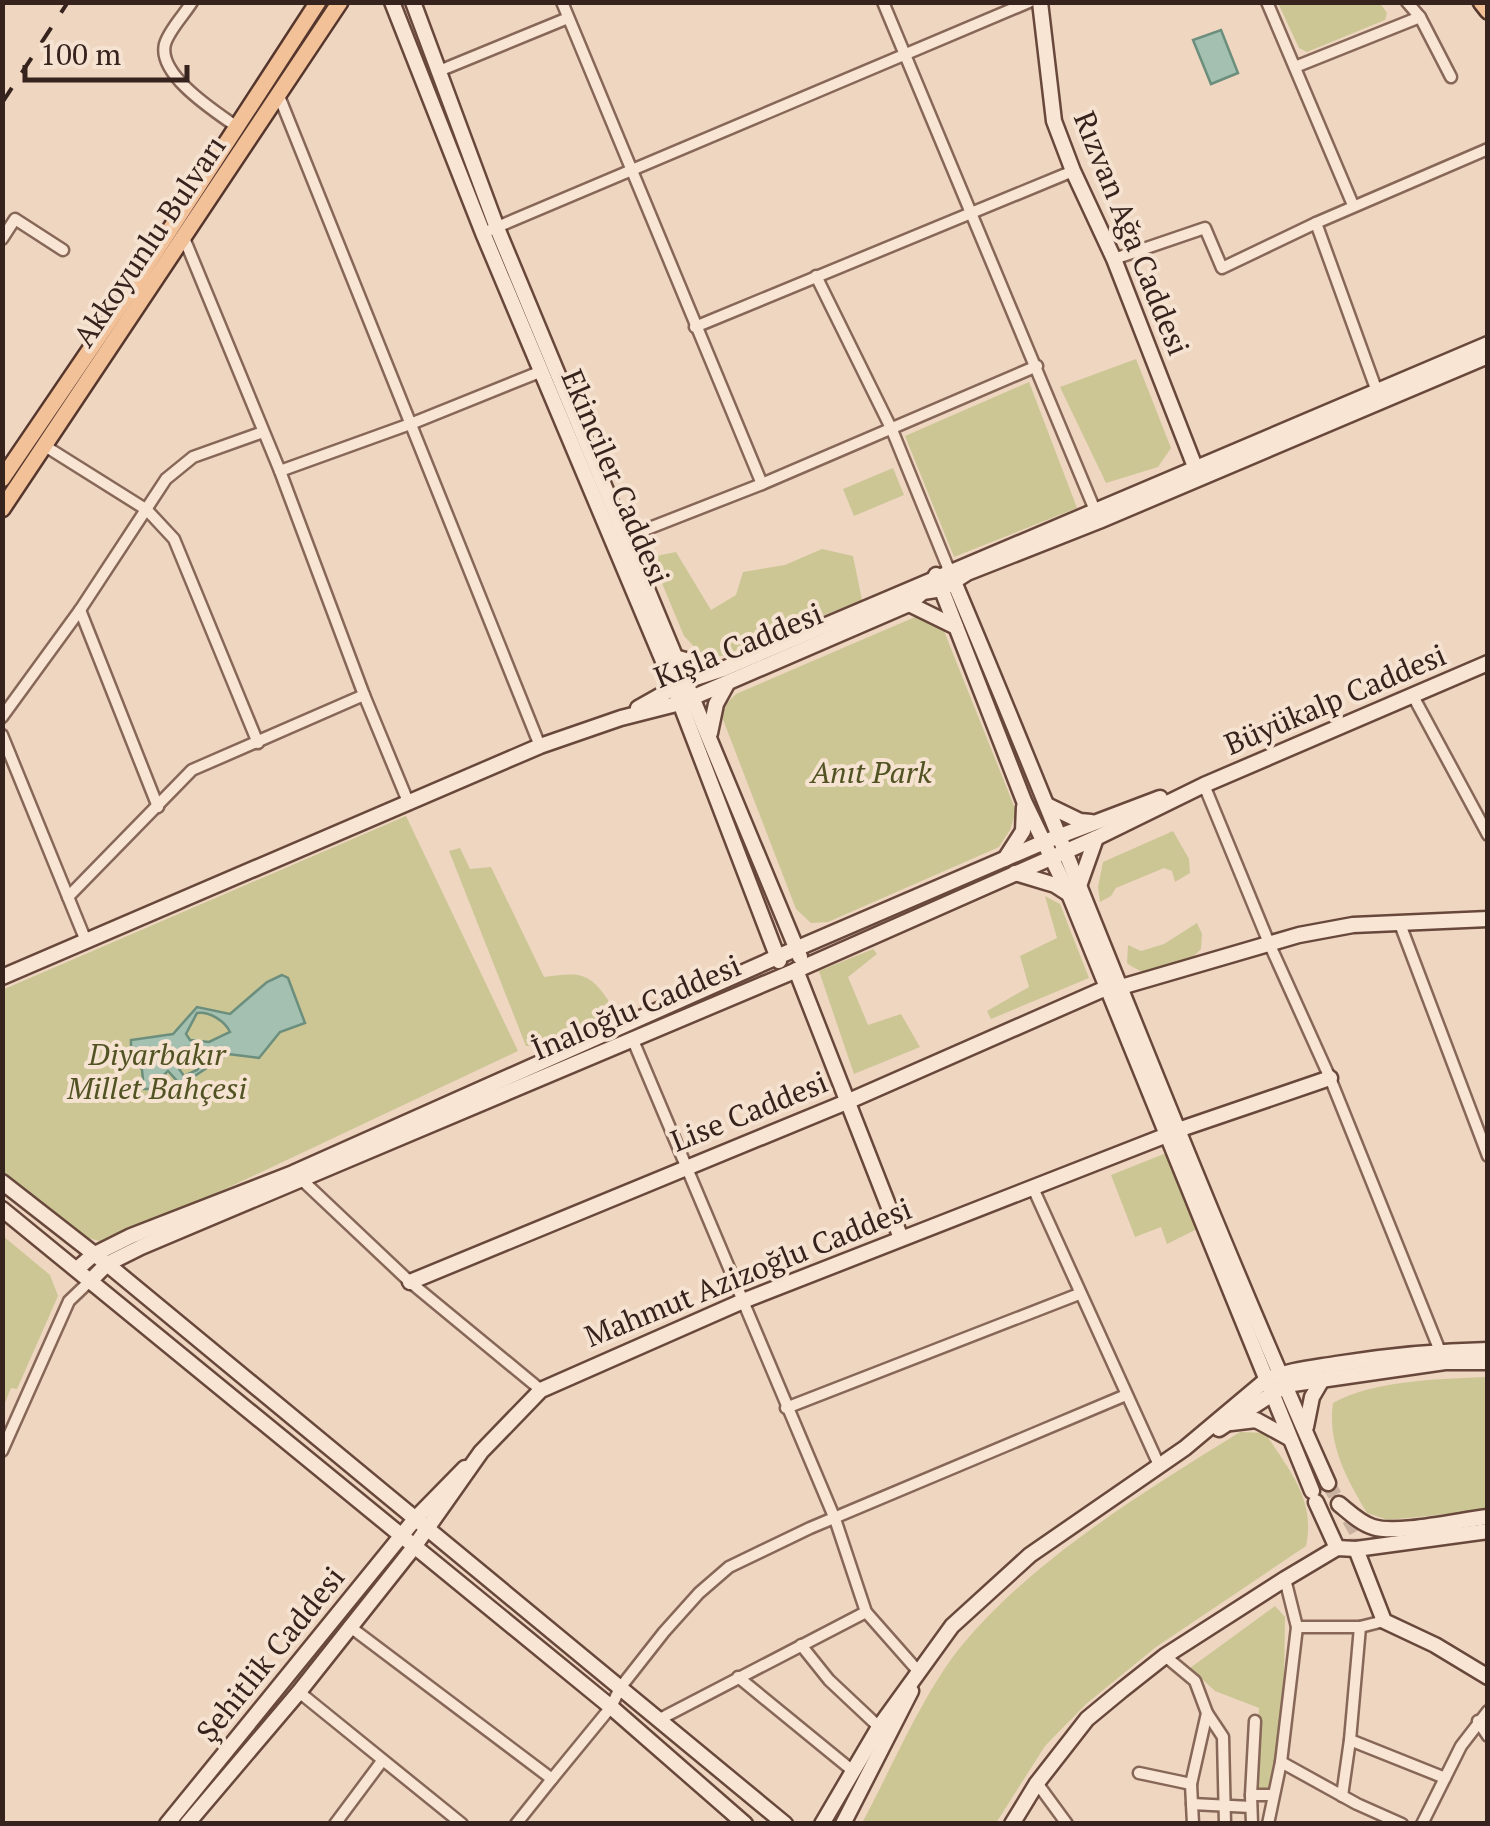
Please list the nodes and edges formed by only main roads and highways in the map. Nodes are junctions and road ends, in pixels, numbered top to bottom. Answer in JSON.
{"nodes":[{"id":1,"x":318,"y":2,"type":"edge"},
{"id":2,"x":340,"y":2,"type":"edge"},
{"id":3,"x":392,"y":2,"type":"edge"},
{"id":4,"x":413,"y":2,"type":"edge"},
{"id":5,"x":1040,"y":2,"type":"edge"},
{"id":6,"x":1482,"y":2,"type":"edge"},
{"id":7,"x":1488,"y":11,"type":"edge"},
{"id":8,"x":490,"y":230,"type":"junction"},
{"id":9,"x":1488,"y":344,"type":"edge"},
{"id":10,"x":1488,"y":356,"type":"edge"},
{"id":11,"x":1379,"y":397,"type":"junction"},
{"id":12,"x":1197,"y":473,"type":"junction"},
{"id":13,"x":2,"y":479,"type":"edge"},
{"id":14,"x":2,"y":510,"type":"edge"},
{"id":15,"x":946,"y":580,"type":"junction"},
{"id":16,"x":909,"y":604,"type":"junction"},
{"id":17,"x":956,"y":627,"type":"junction"},
{"id":18,"x":674,"y":658,"type":"junction"},
{"id":19,"x":1488,"y":663,"type":"edge"},
{"id":20,"x":725,"y":675,"type":"junction"},
{"id":21,"x":683,"y":692,"type":"junction"},
{"id":22,"x":709,"y":739,"type":"junction"},
{"id":23,"x":1024,"y":801,"type":"junction"},
{"id":24,"x":1049,"y":806,"type":"junction"},
{"id":25,"x":1096,"y":831,"type":"junction"},
{"id":26,"x":1044,"y":842,"type":"junction"},
{"id":27,"x":1064,"y":842,"type":"junction"},
{"id":28,"x":1050,"y":858,"type":"junction"},
{"id":29,"x":1002,"y":862,"type":"junction"},
{"id":30,"x":1015,"y":873,"type":"junction"},
{"id":31,"x":1074,"y":890,"type":"junction"},
{"id":32,"x":784,"y":918,"type":"junction"},
{"id":33,"x":1488,"y":920,"type":"edge"},
{"id":34,"x":826,"y":936,"type":"junction"},
{"id":35,"x":797,"y":949,"type":"junction"},
{"id":36,"x":776,"y":957,"type":"junction"},
{"id":37,"x":795,"y":970,"type":"junction"},
{"id":38,"x":2,"y":977,"type":"edge"},
{"id":39,"x":1114,"y":988,"type":"junction"},
{"id":40,"x":1330,"y":1078,"type":"road end"},
{"id":41,"x":849,"y":1100,"type":"junction"},
{"id":42,"x":1172,"y":1132,"type":"junction"},
{"id":43,"x":2,"y":1182,"type":"edge"},
{"id":44,"x":2,"y":1209,"type":"edge"},
{"id":45,"x":900,"y":1238,"type":"junction"},
{"id":46,"x":93,"y":1254,"type":"junction"},
{"id":47,"x":107,"y":1264,"type":"junction"},
{"id":48,"x":76,"y":1269,"type":"junction"},
{"id":49,"x":91,"y":1280,"type":"junction"},
{"id":50,"x":410,"y":1282,"type":"road end"},
{"id":51,"x":1488,"y":1350,"type":"edge"},
{"id":52,"x":1442,"y":1356,"type":"junction"},
{"id":53,"x":1488,"y":1362,"type":"edge"},
{"id":54,"x":1283,"y":1379,"type":"junction"},
{"id":55,"x":1322,"y":1380,"type":"junction"},
{"id":56,"x":1268,"y":1386,"type":"junction"},
{"id":57,"x":1225,"y":1425,"type":"junction"},
{"id":58,"x":1306,"y":1433,"type":"junction"},
{"id":59,"x":1290,"y":1438,"type":"junction"},
{"id":60,"x":1185,"y":1448,"type":"junction"},
{"id":61,"x":481,"y":1452,"type":"junction"},
{"id":62,"x":1328,"y":1483,"type":"tunnel mouth"},
{"id":63,"x":1339,"y":1504,"type":"dead end"},
{"id":64,"x":1488,"y":1517,"type":"edge"},
{"id":65,"x":415,"y":1518,"type":"junction"},
{"id":66,"x":427,"y":1529,"type":"junction"},
{"id":67,"x":1488,"y":1530,"type":"edge"},
{"id":68,"x":408,"y":1542,"type":"junction"},
{"id":69,"x":1337,"y":1548,"type":"junction"},
{"id":70,"x":1356,"y":1549,"type":"junction"},
{"id":71,"x":918,"y":1671,"type":"junction"},
{"id":72,"x":1488,"y":1678,"type":"edge"},
{"id":73,"x":821,"y":1822,"type":"edge"},
{"id":74,"x":786,"y":1823,"type":"edge"},
{"id":75,"x":167,"y":1824,"type":"edge"},
{"id":76,"x":187,"y":1824,"type":"edge"},
{"id":77,"x":745,"y":1824,"type":"edge"},
{"id":78,"x":843,"y":1824,"type":"edge"},
{"id":79,"x":1012,"y":1824,"type":"edge"}],
"edges":[{"from":1,"to":13,"type":"main road","name":"Akkoyunlu Bulvarı"},
{"from":2,"to":14,"type":"main road","name":"Akkoyunlu Bulvarı"},
{"from":3,"to":8,"type":"main road","name":"Ekinciler Caddesi"},
{"from":4,"to":8,"type":"main road","name":"Ekinciler Caddesi"},
{"from":5,"to":12,"type":"main road","name":"Rızvan Ağa Caddesi"},
{"from":6,"to":7,"type":"main road"},
{"from":8,"to":18,"type":"main road","name":"Ekinciler Caddesi"},
{"from":8,"to":21,"type":"main road","name":"Ekinciler Caddesi"},
{"from":9,"to":11,"type":"main road"},
{"from":10,"to":11,"type":"main road"},
{"from":11,"to":12,"type":"main road"},
{"from":12,"to":15,"type":"main road"},
{"from":15,"to":16,"type":"main road","name":"Kışla Caddesi"},
{"from":15,"to":17,"type":"main road"},
{"from":15,"to":20,"type":"main road"},
{"from":15,"to":24,"type":"main road"},
{"from":16,"to":17,"type":"main road"},
{"from":16,"to":20,"type":"main road","name":"Kışla Caddesi"},
{"from":17,"to":23,"type":"main road"},
{"from":18,"to":20,"type":"main road"},
{"from":18,"to":21,"type":"main road","name":"Ekinciler Caddesi"},
{"from":19,"to":25,"type":"main road","name":"Büyükalp Caddesi"},
{"from":20,"to":21,"type":"main road","name":"Kışla Caddesi"},
{"from":20,"to":22,"type":"main road"},
{"from":21,"to":22,"type":"main road","name":"Ekinciler Caddesi"},
{"from":21,"to":36,"type":"main road","name":"Ekinciler Caddesi"},
{"from":21,"to":38,"type":"main road","name":"Kışla Caddesi"},
{"from":22,"to":32,"type":"main road","name":"Ekinciler Caddesi"},
{"from":23,"to":26,"type":"main road"},
{"from":23,"to":29,"type":"main road"},
{"from":24,"to":25,"type":"main road"},
{"from":24,"to":27,"type":"main road"},
{"from":25,"to":27,"type":"main road","name":"Büyükalp Caddesi"},
{"from":25,"to":31,"type":"main road"},
{"from":26,"to":27,"type":"main road"},
{"from":26,"to":28,"type":"main road"},
{"from":26,"to":29,"type":"main road"},
{"from":27,"to":28,"type":"main road","name":"İnaloğlu Caddesi"},
{"from":27,"to":31,"type":"main road"},
{"from":28,"to":30,"type":"main road","name":"İnaloğlu Caddesi"},
{"from":28,"to":31,"type":"main road"},
{"from":29,"to":34,"type":"main road"},
{"from":30,"to":31,"type":"main road"},
{"from":30,"to":37,"type":"main road","name":"İnaloğlu Caddesi"},
{"from":31,"to":39,"type":"main road"},
{"from":32,"to":34,"type":"main road"},
{"from":32,"to":35,"type":"main road","name":"Ekinciler Caddesi"},
{"from":33,"to":39,"type":"main road","name":"Lise Caddesi"},
{"from":34,"to":35,"type":"main road","name":"İnaloğlu Caddesi"},
{"from":35,"to":36,"type":"main road","name":"İnaloğlu Caddesi"},
{"from":35,"to":37,"type":"main road","name":"Ekinciler Caddesi"},
{"from":36,"to":37,"type":"main road","name":"Ekinciler Caddesi"},
{"from":36,"to":46,"type":"main road","name":"İnaloğlu Caddesi"},
{"from":37,"to":41,"type":"main road","name":"Ekinciler Caddesi"},
{"from":37,"to":47,"type":"main road","name":"İnaloğlu Caddesi"},
{"from":39,"to":41,"type":"main road","name":"Lise Caddesi"},
{"from":39,"to":42,"type":"main road"},
{"from":40,"to":42,"type":"main road","name":"Mahmut Azizoğlu Caddesi"},
{"from":41,"to":45,"type":"main road","name":"Ekinciler Caddesi"},
{"from":41,"to":50,"type":"main road","name":"Lise Caddesi"},
{"from":42,"to":45,"type":"main road","name":"Mahmut Azizoğlu Caddesi"},
{"from":42,"to":54,"type":"main road"},
{"from":42,"to":56,"type":"main road"},
{"from":43,"to":46,"type":"main road"},
{"from":44,"to":48,"type":"main road"},
{"from":45,"to":61,"type":"main road","name":"Mahmut Azizoğlu Caddesi"},
{"from":46,"to":47,"type":"main road"},
{"from":46,"to":48,"type":"main road","name":"İnaloğlu Caddesi"},
{"from":47,"to":49,"type":"main road","name":"İnaloğlu Caddesi"},
{"from":47,"to":65,"type":"main road"},
{"from":48,"to":49,"type":"main road"},
{"from":49,"to":68,"type":"main road"},
{"from":51,"to":52,"type":"main road"},
{"from":52,"to":53,"type":"main road"},
{"from":52,"to":54,"type":"main road"},
{"from":52,"to":55,"type":"main road"},
{"from":54,"to":55,"type":"main road"},
{"from":54,"to":56,"type":"main road"},
{"from":54,"to":58,"type":"main road"},
{"from":55,"to":58,"type":"main road"},
{"from":56,"to":57,"type":"main road"},
{"from":56,"to":59,"type":"main road"},
{"from":56,"to":60,"type":"main road"},
{"from":57,"to":59,"type":"main road"},
{"from":57,"to":60,"type":"main road"},
{"from":58,"to":62,"type":"main road"},
{"from":59,"to":69,"type":"main road"},
{"from":60,"to":71,"type":"main road"},
{"from":61,"to":65,"type":"main road","name":"Şehitlik Caddesi"},
{"from":61,"to":66,"type":"main road","name":"Mahmut Azizoğlu Caddesi"},
{"from":63,"to":64,"type":"main road"},
{"from":65,"to":66,"type":"main road"},
{"from":65,"to":68,"type":"main road","name":"Şehitlik Caddesi"},
{"from":66,"to":68,"type":"main road","name":"Mahmut Azizoğlu Caddesi"},
{"from":66,"to":74,"type":"main road"},
{"from":67,"to":70,"type":"main road"},
{"from":68,"to":75,"type":"main road","name":"Şehitlik Caddesi"},
{"from":68,"to":76,"type":"main road","name":"Şehitlik Caddesi"},
{"from":68,"to":77,"type":"main road"},
{"from":69,"to":70,"type":"main road"},
{"from":69,"to":79,"type":"main road"},
{"from":70,"to":72,"type":"main road"},
{"from":71,"to":73,"type":"main road"},
{"from":71,"to":78,"type":"main road"}]}
